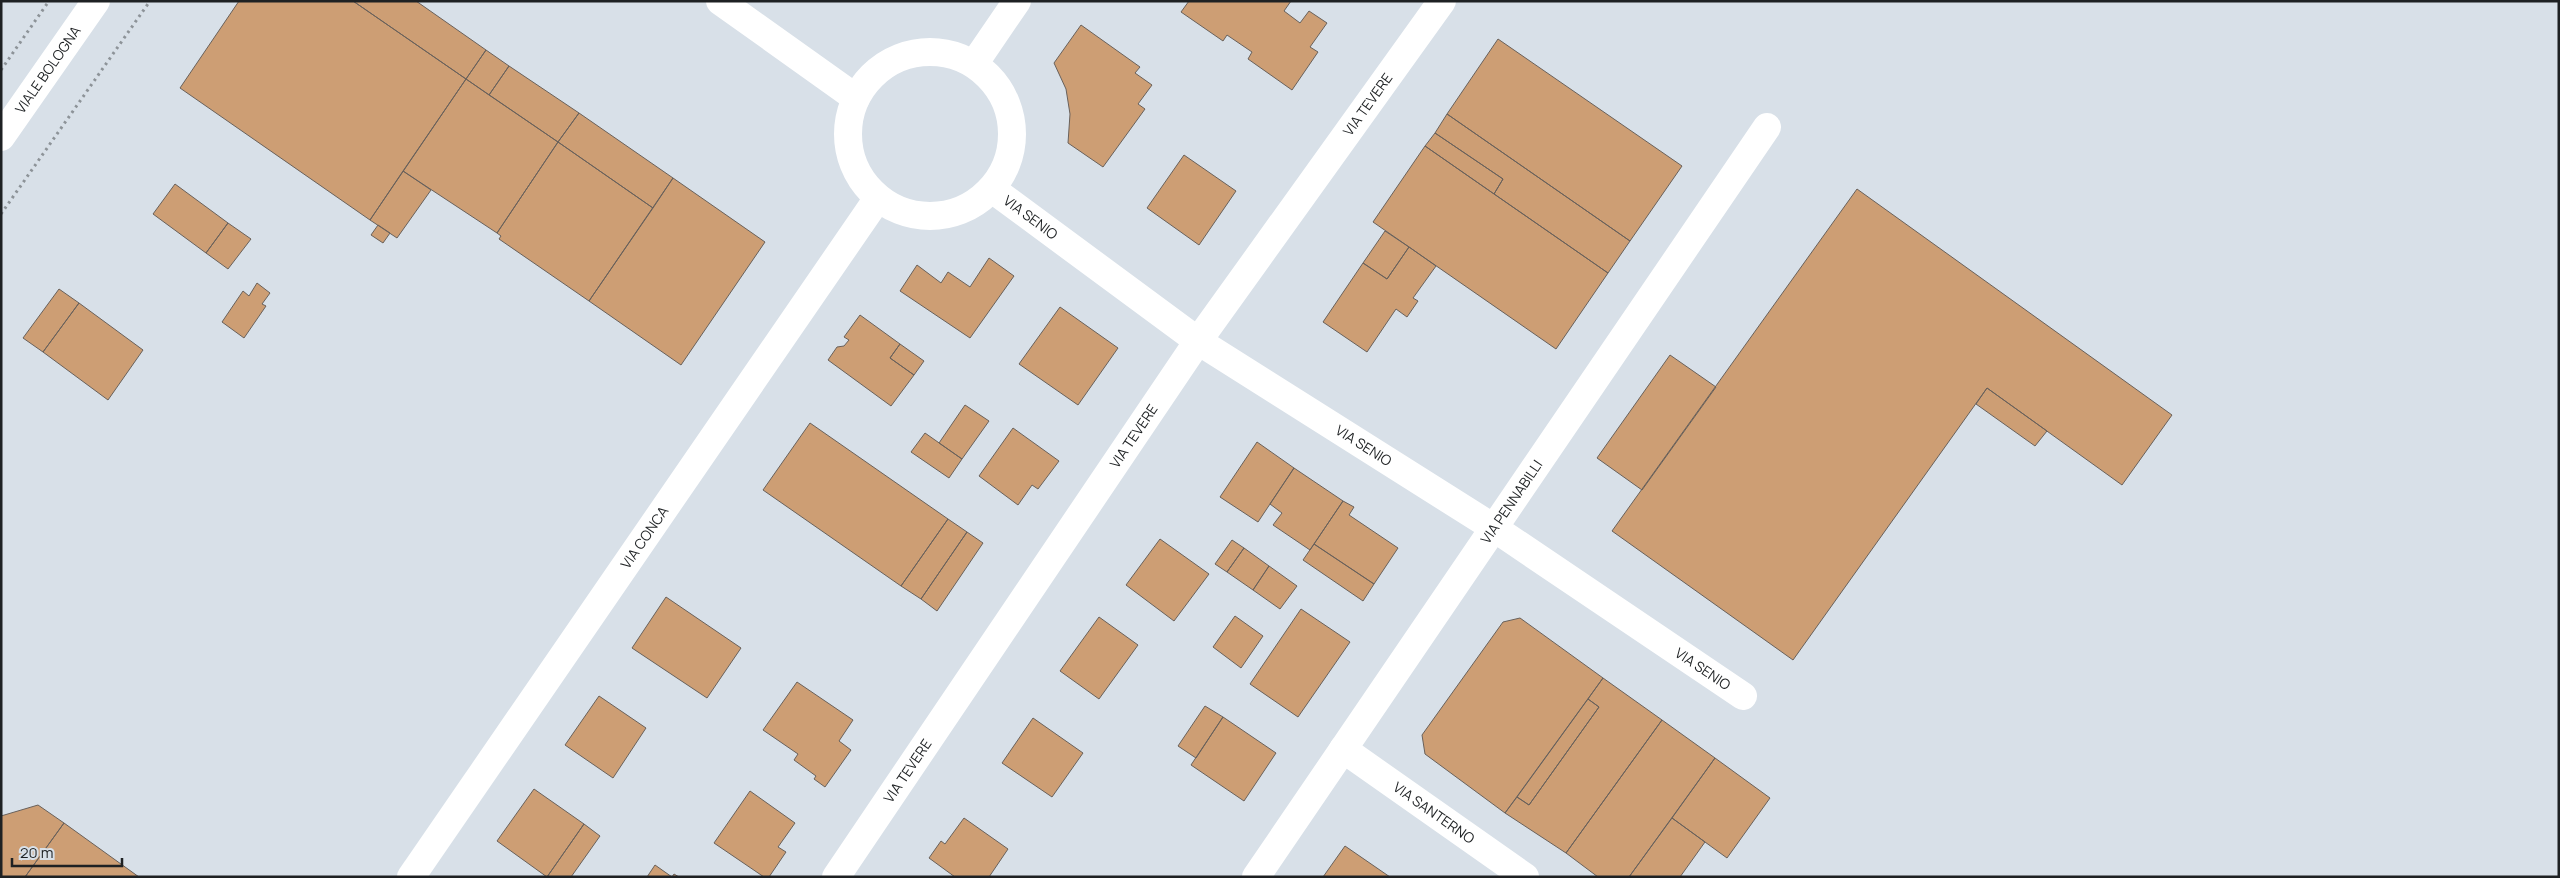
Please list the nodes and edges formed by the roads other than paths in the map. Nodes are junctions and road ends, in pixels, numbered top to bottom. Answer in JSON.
{"nodes":[{"id":1,"x":96,"y":1,"type":"edge"},
{"id":2,"x":720,"y":1,"type":"edge"},
{"id":3,"x":1017,"y":1,"type":"edge"},
{"id":4,"x":1442,"y":1,"type":"edge"},
{"id":5,"x":974,"y":64,"type":"junction"},
{"id":6,"x":856,"y":98,"type":"junction"},
{"id":7,"x":1766,"y":127,"type":"dead end"},
{"id":8,"x":1,"y":137,"type":"edge"},
{"id":9,"x":992,"y":189,"type":"junction"},
{"id":10,"x":878,"y":198,"type":"junction"},
{"id":11,"x":1198,"y":341,"type":"junction"},
{"id":12,"x":1494,"y":528,"type":"junction"},
{"id":13,"x":1743,"y":696,"type":"dead end"},
{"id":14,"x":1343,"y":749,"type":"junction"},
{"id":15,"x":411,"y":877,"type":"edge"},
{"id":16,"x":836,"y":877,"type":"edge"},
{"id":17,"x":1256,"y":877,"type":"edge"},
{"id":18,"x":1525,"y":877,"type":"edge"}],
"edges":[{"from":1,"to":8,"type":"street","name":"VIALE BOLOGNA"},
{"from":2,"to":6,"type":"street"},
{"from":3,"to":5,"type":"street"},
{"from":4,"to":11,"type":"street","name":"VIA TEVERE"},
{"from":5,"to":6,"type":"street"},
{"from":5,"to":9,"type":"street"},
{"from":6,"to":10,"type":"street"},
{"from":7,"to":12,"type":"street","name":"VIA PENNABILLI"},
{"from":9,"to":10,"type":"street"},
{"from":9,"to":11,"type":"street","name":"VIA SENIO"},
{"from":10,"to":15,"type":"street","name":"VIA CONCA"},
{"from":11,"to":12,"type":"street","name":"VIA SENIO"},
{"from":11,"to":16,"type":"street","name":"VIA TEVERE"},
{"from":12,"to":13,"type":"street","name":"VIA SENIO"},
{"from":12,"to":14,"type":"street","name":"VIA PENNABILLI"},
{"from":14,"to":17,"type":"street","name":"VIA PENNABILLI"},
{"from":14,"to":18,"type":"street","name":"VIA SANTERNO"}]}
